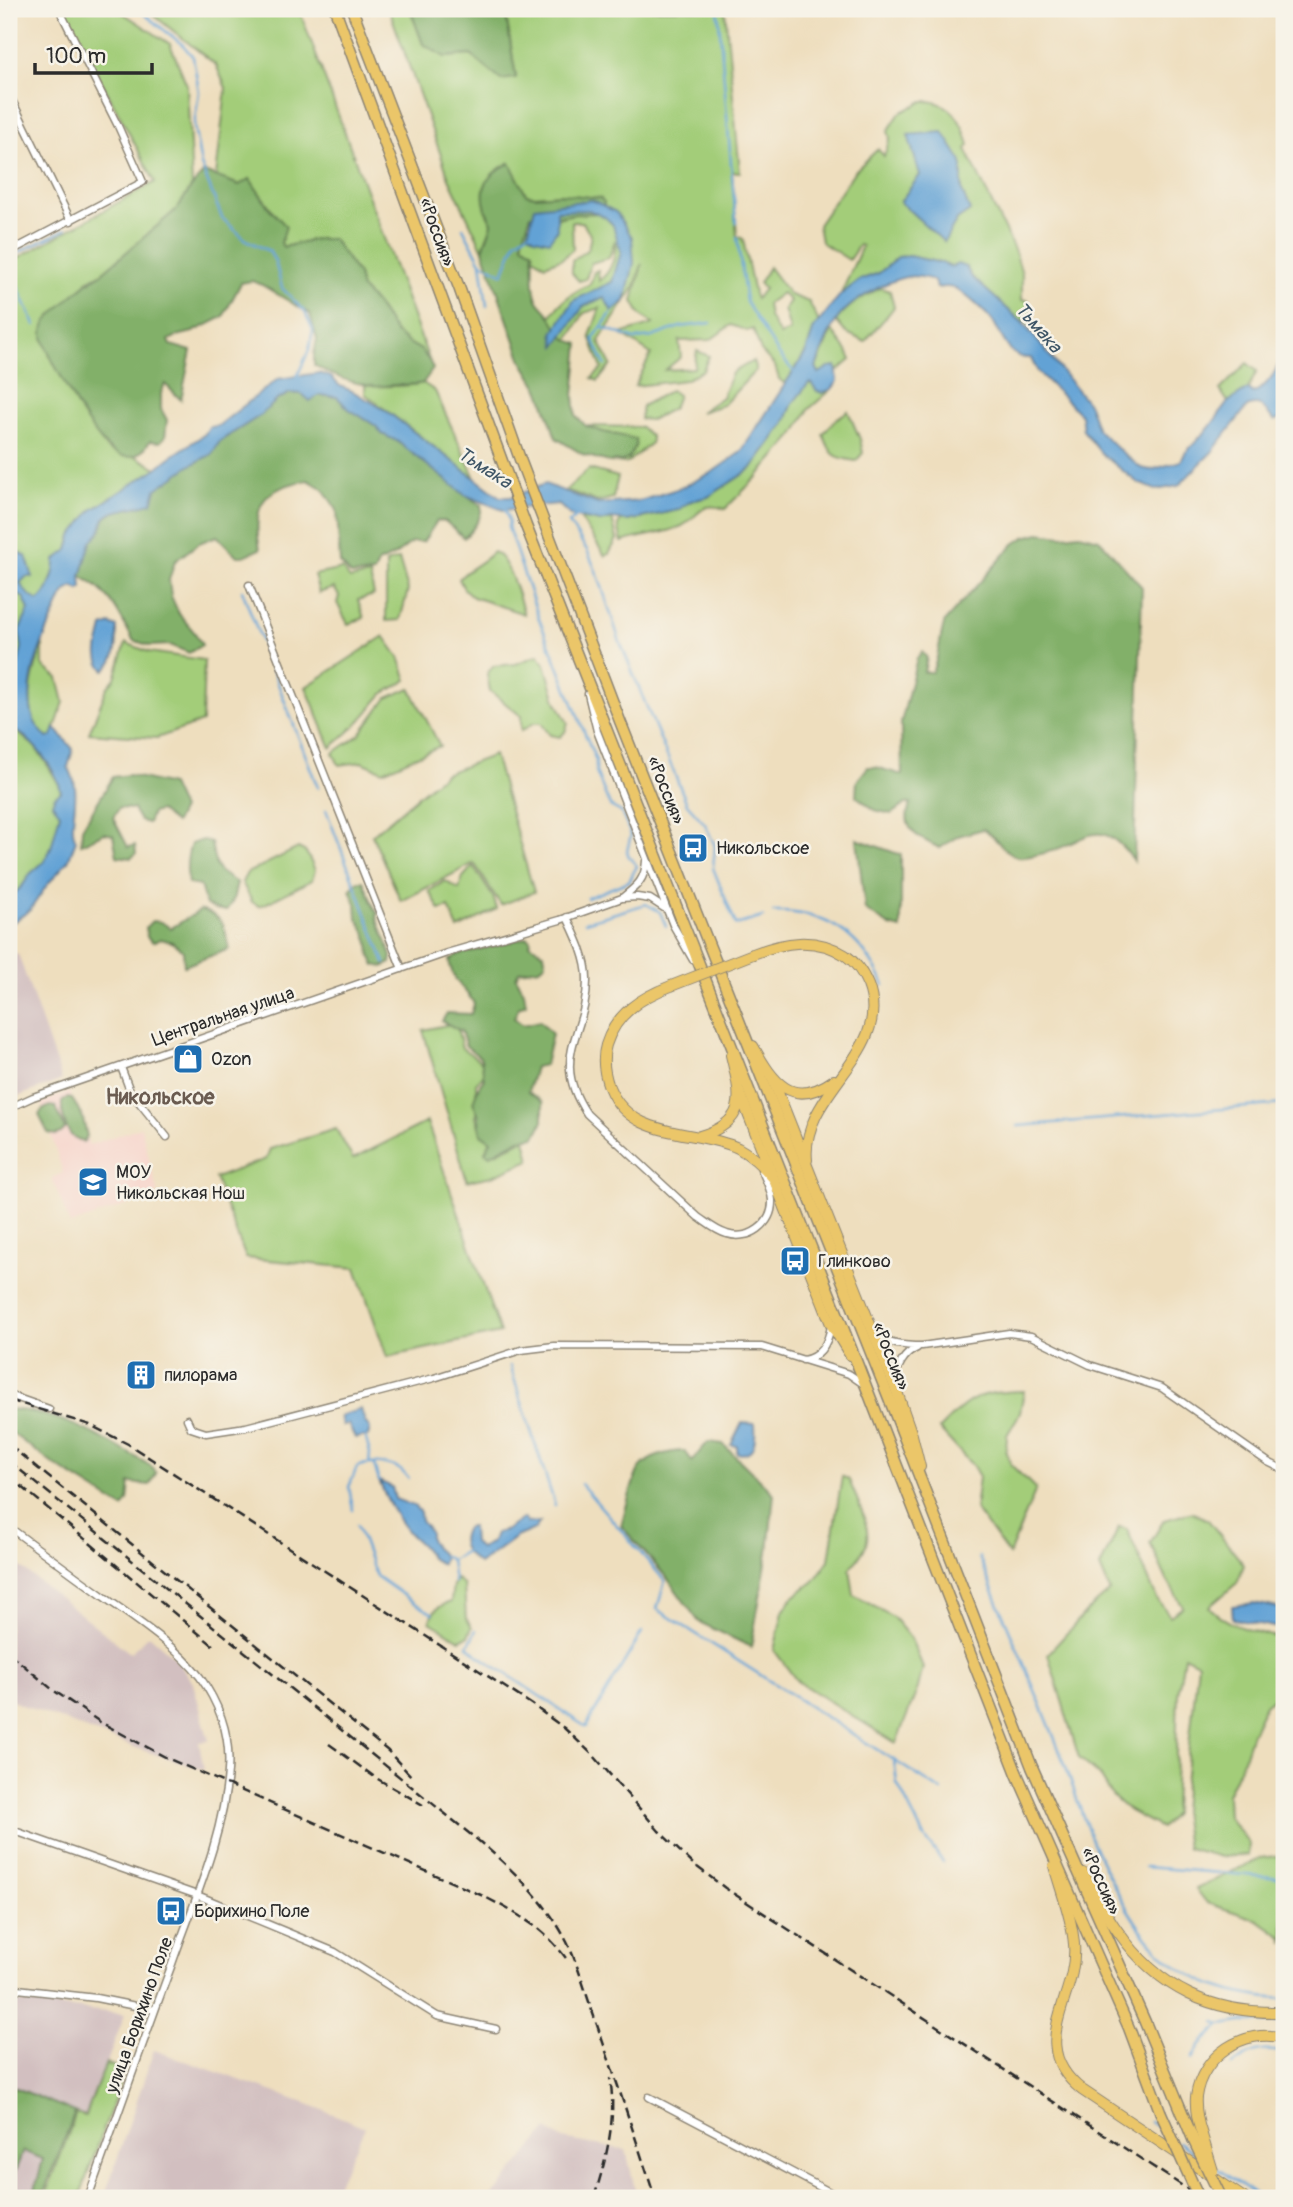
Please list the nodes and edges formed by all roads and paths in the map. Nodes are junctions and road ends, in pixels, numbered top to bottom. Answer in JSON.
{"nodes":[{"id":1,"x":58,"y":9,"type":"edge"},
{"id":2,"x":335,"y":9,"type":"edge"},
{"id":3,"x":352,"y":9,"type":"edge"},
{"id":4,"x":9,"y":94,"type":"edge"},
{"id":5,"x":71,"y":221,"type":"junction"},
{"id":6,"x":9,"y":252,"type":"edge"},
{"id":7,"x":249,"y":586,"type":"dead end"},
{"id":8,"x":580,"y":663,"type":"junction"},
{"id":9,"x":646,"y":857,"type":"junction"},
{"id":10,"x":622,"y":898,"type":"junction"},
{"id":11,"x":667,"y":910,"type":"junction"},
{"id":12,"x":567,"y":917,"type":"junction"},
{"id":13,"x":402,"y":969,"type":"junction"},
{"id":14,"x":708,"y":986,"type":"junction"},
{"id":15,"x":740,"y":1025,"type":"junction"},
{"id":16,"x":727,"y":1034,"type":"junction"},
{"id":17,"x":121,"y":1067,"type":"junction"},
{"id":18,"x":771,"y":1075,"type":"junction"},
{"id":19,"x":840,"y":1076,"type":"junction"},
{"id":20,"x":739,"y":1091,"type":"junction"},
{"id":21,"x":9,"y":1108,"type":"edge"},
{"id":22,"x":699,"y":1136,"type":"junction"},
{"id":23,"x":166,"y":1137,"type":"dead end"},
{"id":24,"x":758,"y":1160,"type":"junction"},
{"id":25,"x":808,"y":1170,"type":"junction"},
{"id":26,"x":774,"y":1179,"type":"junction"},
{"id":27,"x":822,"y":1208,"type":"junction"},
{"id":28,"x":836,"y":1269,"type":"junction"},
{"id":29,"x":831,"y":1324,"type":"junction"},
{"id":30,"x":873,"y":1332,"type":"junction"},
{"id":31,"x":922,"y":1346,"type":"junction"},
{"id":32,"x":801,"y":1360,"type":"junction"},
{"id":33,"x":860,"y":1371,"type":"junction"},
{"id":34,"x":893,"y":1383,"type":"junction"},
{"id":35,"x":867,"y":1389,"type":"junction"},
{"id":36,"x":9,"y":1395,"type":"edge"},
{"id":37,"x":49,"y":1409,"type":"dead end"},
{"id":38,"x":187,"y":1419,"type":"dead end"},
{"id":39,"x":1284,"y":1470,"type":"edge"},
{"id":40,"x":927,"y":1496,"type":"junction"},
{"id":41,"x":9,"y":1527,"type":"edge"},
{"id":42,"x":9,"y":1829,"type":"edge"},
{"id":43,"x":1061,"y":1836,"type":"junction"},
{"id":44,"x":1046,"y":1841,"type":"junction"},
{"id":45,"x":197,"y":1895,"type":"junction"},
{"id":46,"x":9,"y":1988,"type":"edge"},
{"id":47,"x":155,"y":2010,"type":"junction"},
{"id":48,"x":1284,"y":2012,"type":"edge"},
{"id":49,"x":496,"y":2029,"type":"dead end"},
{"id":50,"x":1284,"y":2038,"type":"edge"},
{"id":51,"x":649,"y":2097,"type":"dead end"},
{"id":52,"x":1197,"y":2137,"type":"junction"},
{"id":53,"x":1198,"y":2196,"type":"edge"},
{"id":54,"x":1221,"y":2197,"type":"edge"},
{"id":55,"x":88,"y":2198,"type":"edge"},
{"id":56,"x":841,"y":2198,"type":"edge"},
{"id":57,"x":1244,"y":2198,"type":"edge"}],
"edges":[{"from":1,"to":5,"type":"street"},
{"from":2,"to":8,"type":"highway","name":"«Россия»"},
{"from":3,"to":15,"type":"highway","name":"«Россия»"},
{"from":4,"to":5,"type":"street"},
{"from":5,"to":6,"type":"street"},
{"from":7,"to":13,"type":"street"},
{"from":8,"to":9,"type":"street"},
{"from":8,"to":14,"type":"highway","name":"«Россия»"},
{"from":9,"to":10,"type":"street"},
{"from":9,"to":11,"type":"street"},
{"from":10,"to":11,"type":"street"},
{"from":10,"to":12,"type":"street","name":"Центральная улица"},
{"from":11,"to":14,"type":"street"},
{"from":12,"to":13,"type":"street","name":"Центральная улица"},
{"from":12,"to":24,"type":"street"},
{"from":13,"to":17,"type":"street","name":"Центральная улица"},
{"from":14,"to":16,"type":"highway","name":"«Россия»"},
{"from":15,"to":18,"type":"main road"},
{"from":15,"to":28,"type":"highway","name":"«Россия»"},
{"from":16,"to":20,"type":"main road"},
{"from":16,"to":33,"type":"highway","name":"«Россия»"},
{"from":17,"to":21,"type":"street","name":"Центральная улица"},
{"from":17,"to":23,"type":"street"},
{"from":18,"to":19,"type":"main road"},
{"from":18,"to":25,"type":"main road"},
{"from":19,"to":22,"type":"main road","bridge":true},
{"from":19,"to":25,"type":"main road"},
{"from":20,"to":22,"type":"main road"},
{"from":20,"to":26,"type":"main road"},
{"from":22,"to":24,"type":"main road"},
{"from":24,"to":26,"type":"main road"},
{"from":25,"to":27,"type":"main road"},
{"from":26,"to":29,"type":"main road"},
{"from":27,"to":28,"type":"main road"},
{"from":27,"to":30,"type":"main road"},
{"from":28,"to":40,"type":"highway","name":"«Россия»"},
{"from":29,"to":32,"type":"street"},
{"from":29,"to":33,"type":"main road"},
{"from":30,"to":31,"type":"street"},
{"from":30,"to":34,"type":"main road"},
{"from":31,"to":34,"type":"street"},
{"from":31,"to":39,"type":"street"},
{"from":32,"to":35,"type":"street"},
{"from":32,"to":38,"type":"street"},
{"from":33,"to":35,"type":"highway","name":"«Россия»"},
{"from":34,"to":40,"type":"main road"},
{"from":35,"to":44,"type":"highway","name":"«Россия»"},
{"from":36,"to":37,"type":"street"},
{"from":40,"to":43,"type":"highway","name":"«Россия»"},
{"from":41,"to":45,"type":"street","name":"улица Борихино Поле"},
{"from":42,"to":45,"type":"street"},
{"from":43,"to":48,"type":"main road"},
{"from":43,"to":52,"type":"highway","name":"«Россия»"},
{"from":44,"to":53,"type":"highway","name":"«Россия»","bridge":true},
{"from":44,"to":57,"type":"main road"},
{"from":45,"to":47,"type":"street","name":"улица Борихино Поле"},
{"from":45,"to":49,"type":"street"},
{"from":46,"to":47,"type":"street"},
{"from":47,"to":55,"type":"street","name":"улица Борихино Поле"},
{"from":50,"to":52,"type":"main road"},
{"from":51,"to":56,"type":"street"},
{"from":52,"to":54,"type":"highway","name":"«Россия»","bridge":true}]}
